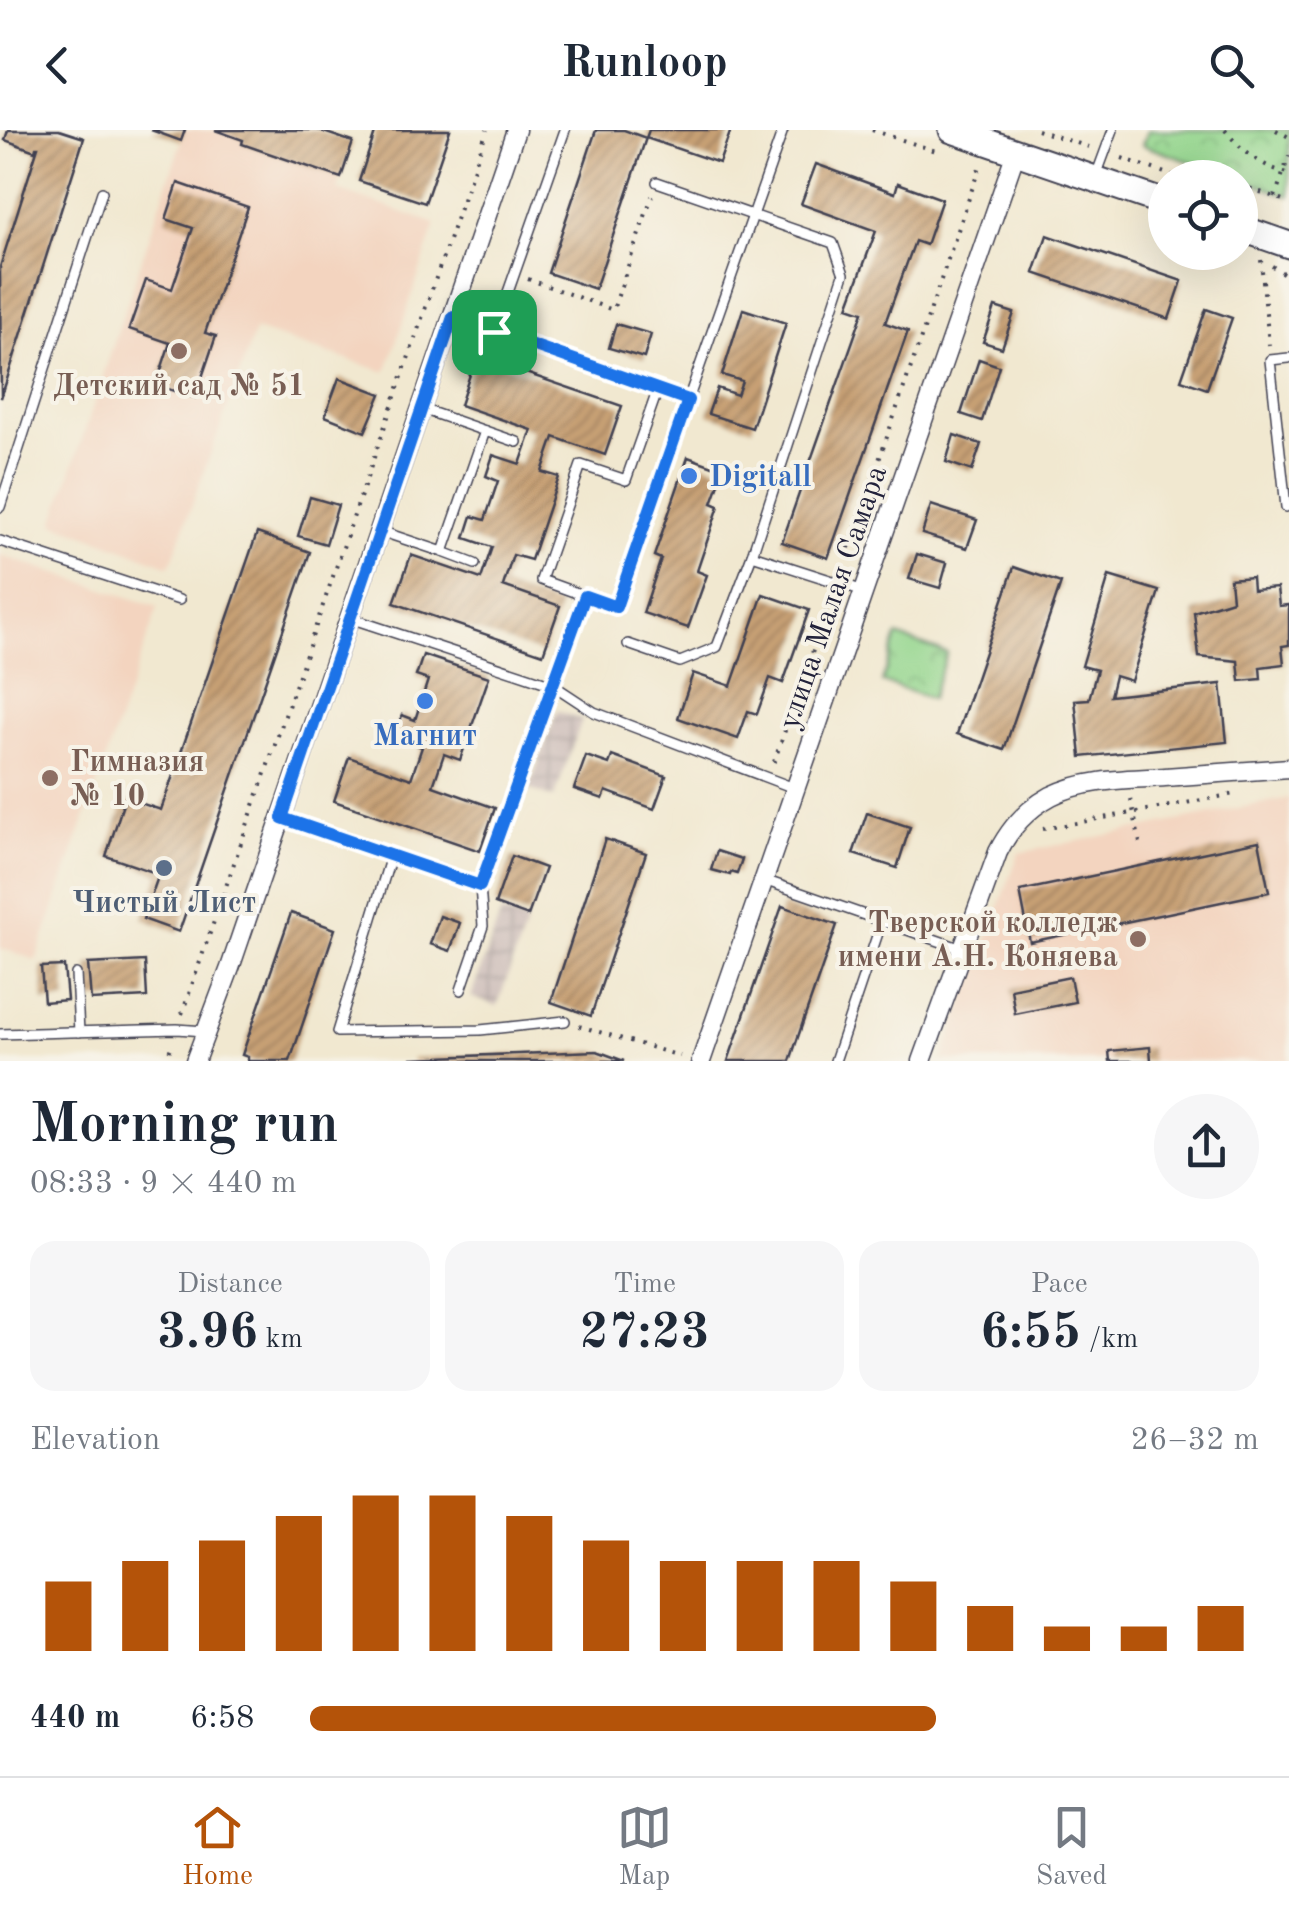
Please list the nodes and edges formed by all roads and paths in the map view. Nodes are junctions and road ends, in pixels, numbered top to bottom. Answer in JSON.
{"nodes":[{"id":1,"x":487,"y":130,"type":"edge"},
{"id":2,"x":516,"y":130,"type":"edge"},
{"id":3,"x":564,"y":130,"type":"edge"},
{"id":4,"x":783,"y":130,"type":"edge"},
{"id":5,"x":952,"y":130,"type":"edge"},
{"id":6,"x":1113,"y":130,"type":"edge"},
{"id":7,"x":1226,"y":130,"type":"edge"},
{"id":8,"x":1276,"y":130,"type":"edge"},
{"id":9,"x":1289,"y":137,"type":"edge"},
{"id":10,"x":1016,"y":152,"type":"junction"},
{"id":11,"x":1289,"y":156,"type":"edge"},
{"id":12,"x":980,"y":166,"type":"dead end"},
{"id":13,"x":1286,"y":173,"type":"edge"},
{"id":14,"x":1095,"y":179,"type":"junction"},
{"id":15,"x":656,"y":182,"type":"joint"},
{"id":16,"x":1258,"y":191,"type":"edge"},
{"id":17,"x":102,"y":192,"type":"dead end"},
{"id":18,"x":1148,"y":197,"type":"edge"},
{"id":19,"x":1276,"y":197,"type":"junction"},
{"id":20,"x":1289,"y":202,"type":"edge"},
{"id":21,"x":753,"y":216,"type":"junction"},
{"id":22,"x":1258,"y":235,"type":"edge"},
{"id":23,"x":1287,"y":245,"type":"edge"},
{"id":24,"x":1261,"y":260,"type":"dead end"},
{"id":25,"x":514,"y":274,"type":"junction"},
{"id":26,"x":453,"y":317,"type":"junction"},
{"id":27,"x":494,"y":332,"type":"junction"},
{"id":28,"x":1289,"y":358,"type":"edge"},
{"id":29,"x":1270,"y":360,"type":"junction"},
{"id":30,"x":658,"y":390,"type":"junction"},
{"id":31,"x":688,"y":400,"type":"junction"},
{"id":32,"x":422,"y":409,"type":"junction"},
{"id":33,"x":485,"y":431,"type":"junction"},
{"id":34,"x":517,"y":442,"type":"dead end"},
{"id":35,"x":0,"y":507,"type":"edge"},
{"id":36,"x":1286,"y":507,"type":"dead end"},
{"id":37,"x":380,"y":531,"type":"junction"},
{"id":38,"x":0,"y":541,"type":"edge"},
{"id":39,"x":636,"y":551,"type":"joint"},
{"id":40,"x":443,"y":552,"type":"junction"},
{"id":41,"x":752,"y":555,"type":"junction"},
{"id":42,"x":475,"y":564,"type":"dead end"},
{"id":43,"x":836,"y":582,"type":"junction"},
{"id":44,"x":864,"y":591,"type":"junction"},
{"id":45,"x":585,"y":596,"type":"junction"},
{"id":46,"x":179,"y":600,"type":"dead end"},
{"id":47,"x":350,"y":618,"type":"junction"},
{"id":48,"x":628,"y":644,"type":"dead end"},
{"id":49,"x":553,"y":685,"type":"junction"},
{"id":50,"x":1289,"y":768,"type":"edge"},
{"id":51,"x":768,"y":779,"type":"junction"},
{"id":52,"x":795,"y":789,"type":"junction"},
{"id":53,"x":1242,"y":793,"type":"dead end"},
{"id":54,"x":282,"y":818,"type":"junction"},
{"id":55,"x":1043,"y":829,"type":"dead end"},
{"id":56,"x":391,"y":856,"type":"junction"},
{"id":57,"x":764,"y":880,"type":"junction"},
{"id":58,"x":480,"y":886,"type":"junction"},
{"id":59,"x":882,"y":921,"type":"junction"},
{"id":60,"x":962,"y":949,"type":"junction"},
{"id":61,"x":76,"y":974,"type":"dead end"},
{"id":62,"x":460,"y":990,"type":"dead end"},
{"id":63,"x":565,"y":1022,"type":"joint"},
{"id":64,"x":177,"y":1029,"type":"junction"},
{"id":65,"x":79,"y":1032,"type":"junction"},
{"id":66,"x":206,"y":1032,"type":"junction"},
{"id":67,"x":0,"y":1034,"type":"edge"},
{"id":68,"x":166,"y":1061,"type":"edge"},
{"id":69,"x":195,"y":1061,"type":"edge"},
{"id":70,"x":698,"y":1061,"type":"edge"},
{"id":71,"x":835,"y":1061,"type":"edge"},
{"id":72,"x":922,"y":1061,"type":"edge"}],
"edges":[{"from":1,"to":64,"type":"path"},
{"from":2,"to":26,"type":"street"},
{"from":3,"to":25,"type":"lane"},
{"from":4,"to":21,"type":"lane"},
{"from":5,"to":10,"type":"street"},
{"from":6,"to":14,"type":"lane"},
{"from":7,"to":13,"type":"path"},
{"from":8,"to":9,"type":"path"},
{"from":10,"to":14,"type":"street"},
{"from":10,"to":44,"type":"street","name":"улица Малая Самара"},
{"from":11,"to":13,"type":"path"},
{"from":12,"to":43,"type":"path"},
{"from":13,"to":19,"type":"path"},
{"from":14,"to":18,"type":"street"},
{"from":15,"to":21,"type":"lane"},
{"from":15,"to":25,"type":"path"},
{"from":16,"to":19,"type":"path"},
{"from":17,"to":35,"type":"lane"},
{"from":19,"to":20,"type":"path"},
{"from":21,"to":31,"type":"lane"},
{"from":21,"to":41,"type":"lane"},
{"from":22,"to":23,"type":"street"},
{"from":24,"to":29,"type":"path"},
{"from":25,"to":27,"type":"lane"},
{"from":26,"to":27,"type":"lane"},
{"from":26,"to":32,"type":"street"},
{"from":27,"to":30,"type":"lane"},
{"from":28,"to":29,"type":"lane"},
{"from":29,"to":36,"type":"lane"},
{"from":30,"to":31,"type":"lane"},
{"from":30,"to":45,"type":"lane"},
{"from":31,"to":39,"type":"path"},
{"from":32,"to":33,"type":"lane"},
{"from":32,"to":37,"type":"street"},
{"from":33,"to":34,"type":"lane"},
{"from":33,"to":40,"type":"lane"},
{"from":37,"to":40,"type":"lane"},
{"from":37,"to":47,"type":"street"},
{"from":38,"to":46,"type":"lane"},
{"from":39,"to":45,"type":"lane"},
{"from":40,"to":42,"type":"lane"},
{"from":41,"to":43,"type":"lane"},
{"from":41,"to":48,"type":"lane"},
{"from":43,"to":44,"type":"lane"},
{"from":43,"to":51,"type":"path"},
{"from":44,"to":52,"type":"street","name":"улица Малая Самара"},
{"from":45,"to":49,"type":"lane"},
{"from":47,"to":49,"type":"lane"},
{"from":47,"to":54,"type":"street"},
{"from":49,"to":51,"type":"lane"},
{"from":49,"to":58,"type":"lane"},
{"from":50,"to":60,"type":"street"},
{"from":51,"to":52,"type":"lane"},
{"from":52,"to":57,"type":"street","name":"улица Малая Самара"},
{"from":53,"to":55,"type":"path"},
{"from":54,"to":56,"type":"lane"},
{"from":54,"to":66,"type":"street"},
{"from":56,"to":58,"type":"lane"},
{"from":56,"to":63,"type":"lane"},
{"from":57,"to":59,"type":"lane"},
{"from":57,"to":70,"type":"street","name":"улица Малая Самара"},
{"from":58,"to":62,"type":"lane"},
{"from":59,"to":60,"type":"lane"},
{"from":59,"to":71,"type":"lane"},
{"from":60,"to":72,"type":"street"},
{"from":61,"to":65,"type":"lane"},
{"from":63,"to":70,"type":"path"},
{"from":64,"to":65,"type":"lane"},
{"from":64,"to":66,"type":"lane"},
{"from":64,"to":68,"type":"path"},
{"from":65,"to":67,"type":"lane"},
{"from":66,"to":69,"type":"street"}]}
